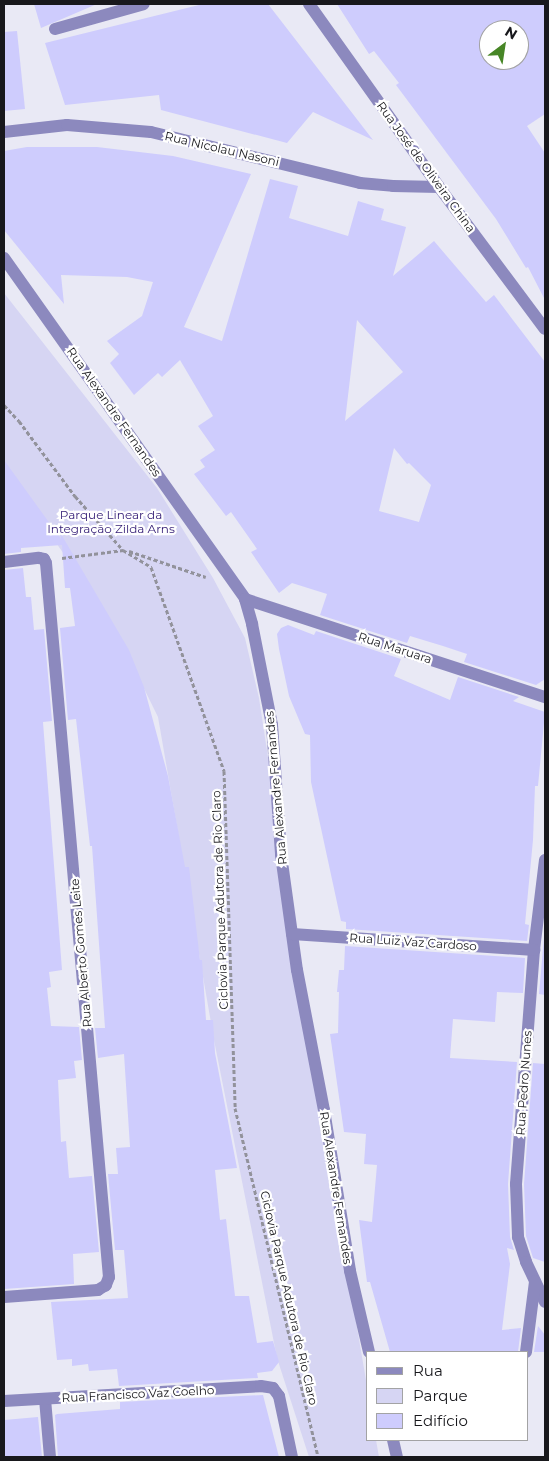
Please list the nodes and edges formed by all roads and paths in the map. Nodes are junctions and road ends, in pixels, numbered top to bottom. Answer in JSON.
{"nodes":[{"id":1,"x":144,"y":4,"type":"edge"},
{"id":2,"x":309,"y":4,"type":"edge"},
{"id":3,"x":56,"y":29,"type":"dead end"},
{"id":4,"x":4,"y":132,"type":"edge"},
{"id":5,"x":439,"y":187,"type":"junction"},
{"id":6,"x":4,"y":258,"type":"edge"},
{"id":7,"x":545,"y":329,"type":"edge"},
{"id":8,"x":4,"y":405,"type":"edge"},
{"id":9,"x":123,"y":550,"type":"junction"},
{"id":10,"x":44,"y":559,"type":"junction"},
{"id":11,"x":4,"y":562,"type":"edge"},
{"id":12,"x":237,"y":587,"type":"junction"},
{"id":13,"x":245,"y":599,"type":"junction"},
{"id":14,"x":545,"y":697,"type":"edge"},
{"id":15,"x":545,"y":860,"type":"edge"},
{"id":16,"x":292,"y":934,"type":"junction"},
{"id":17,"x":534,"y":950,"type":"junction"},
{"id":18,"x":535,"y":1282,"type":"junction"},
{"id":19,"x":4,"y":1297,"type":"edge"},
{"id":20,"x":545,"y":1302,"type":"edge"},
{"id":21,"x":370,"y":1351,"type":"edge"},
{"id":22,"x":526,"y":1351,"type":"edge"},
{"id":23,"x":45,"y":1399,"type":"junction"},
{"id":24,"x":4,"y":1401,"type":"edge"},
{"id":25,"x":393,"y":1441,"type":"edge"},
{"id":26,"x":50,"y":1457,"type":"edge"},
{"id":27,"x":292,"y":1457,"type":"edge"},
{"id":28,"x":318,"y":1457,"type":"edge"},
{"id":29,"x":397,"y":1457,"type":"edge"}],
"edges":[{"from":1,"to":3,"type":"street"},
{"from":2,"to":5,"type":"street","name":"Rua José de Oliveira China"},
{"from":4,"to":5,"type":"street","name":"Rua Nicolau Nasoni"},
{"from":5,"to":7,"type":"street","name":"Rua José de Oliveira China"},
{"from":6,"to":12,"type":"street","name":"Rua Alexandre Fernandes"},
{"from":8,"to":9,"type":"path","name":"Ciclovia Parque Adutora de Rio Claro"},
{"from":9,"to":10,"type":"path"},
{"from":9,"to":12,"type":"path"},
{"from":9,"to":28,"type":"path","name":"Ciclovia Parque Adutora de Rio Claro"},
{"from":10,"to":11,"type":"street"},
{"from":10,"to":19,"type":"street","name":"Rua Alberto Gomes Leite"},
{"from":12,"to":13,"type":"street","name":"Rua Alexandre Fernandes"},
{"from":13,"to":14,"type":"street","name":"Rua Maruara"},
{"from":13,"to":16,"type":"street","name":"Rua Alexandre Fernandes"},
{"from":15,"to":17,"type":"street","name":"Rua Pedro Nunes"},
{"from":16,"to":17,"type":"street","name":"Rua Luiz Vaz Cardoso"},
{"from":16,"to":21,"type":"street","name":"Rua Alexandre Fernandes"},
{"from":17,"to":18,"type":"street","name":"Rua Pedro Nunes"},
{"from":18,"to":20,"type":"street","name":"Rua Pedro Nunes"},
{"from":18,"to":22,"type":"street"},
{"from":23,"to":24,"type":"street","name":"Rua Francisco Vaz Coelho"},
{"from":23,"to":26,"type":"street"},
{"from":23,"to":27,"type":"street","name":"Rua Francisco Vaz Coelho"},
{"from":25,"to":29,"type":"street"}]}
